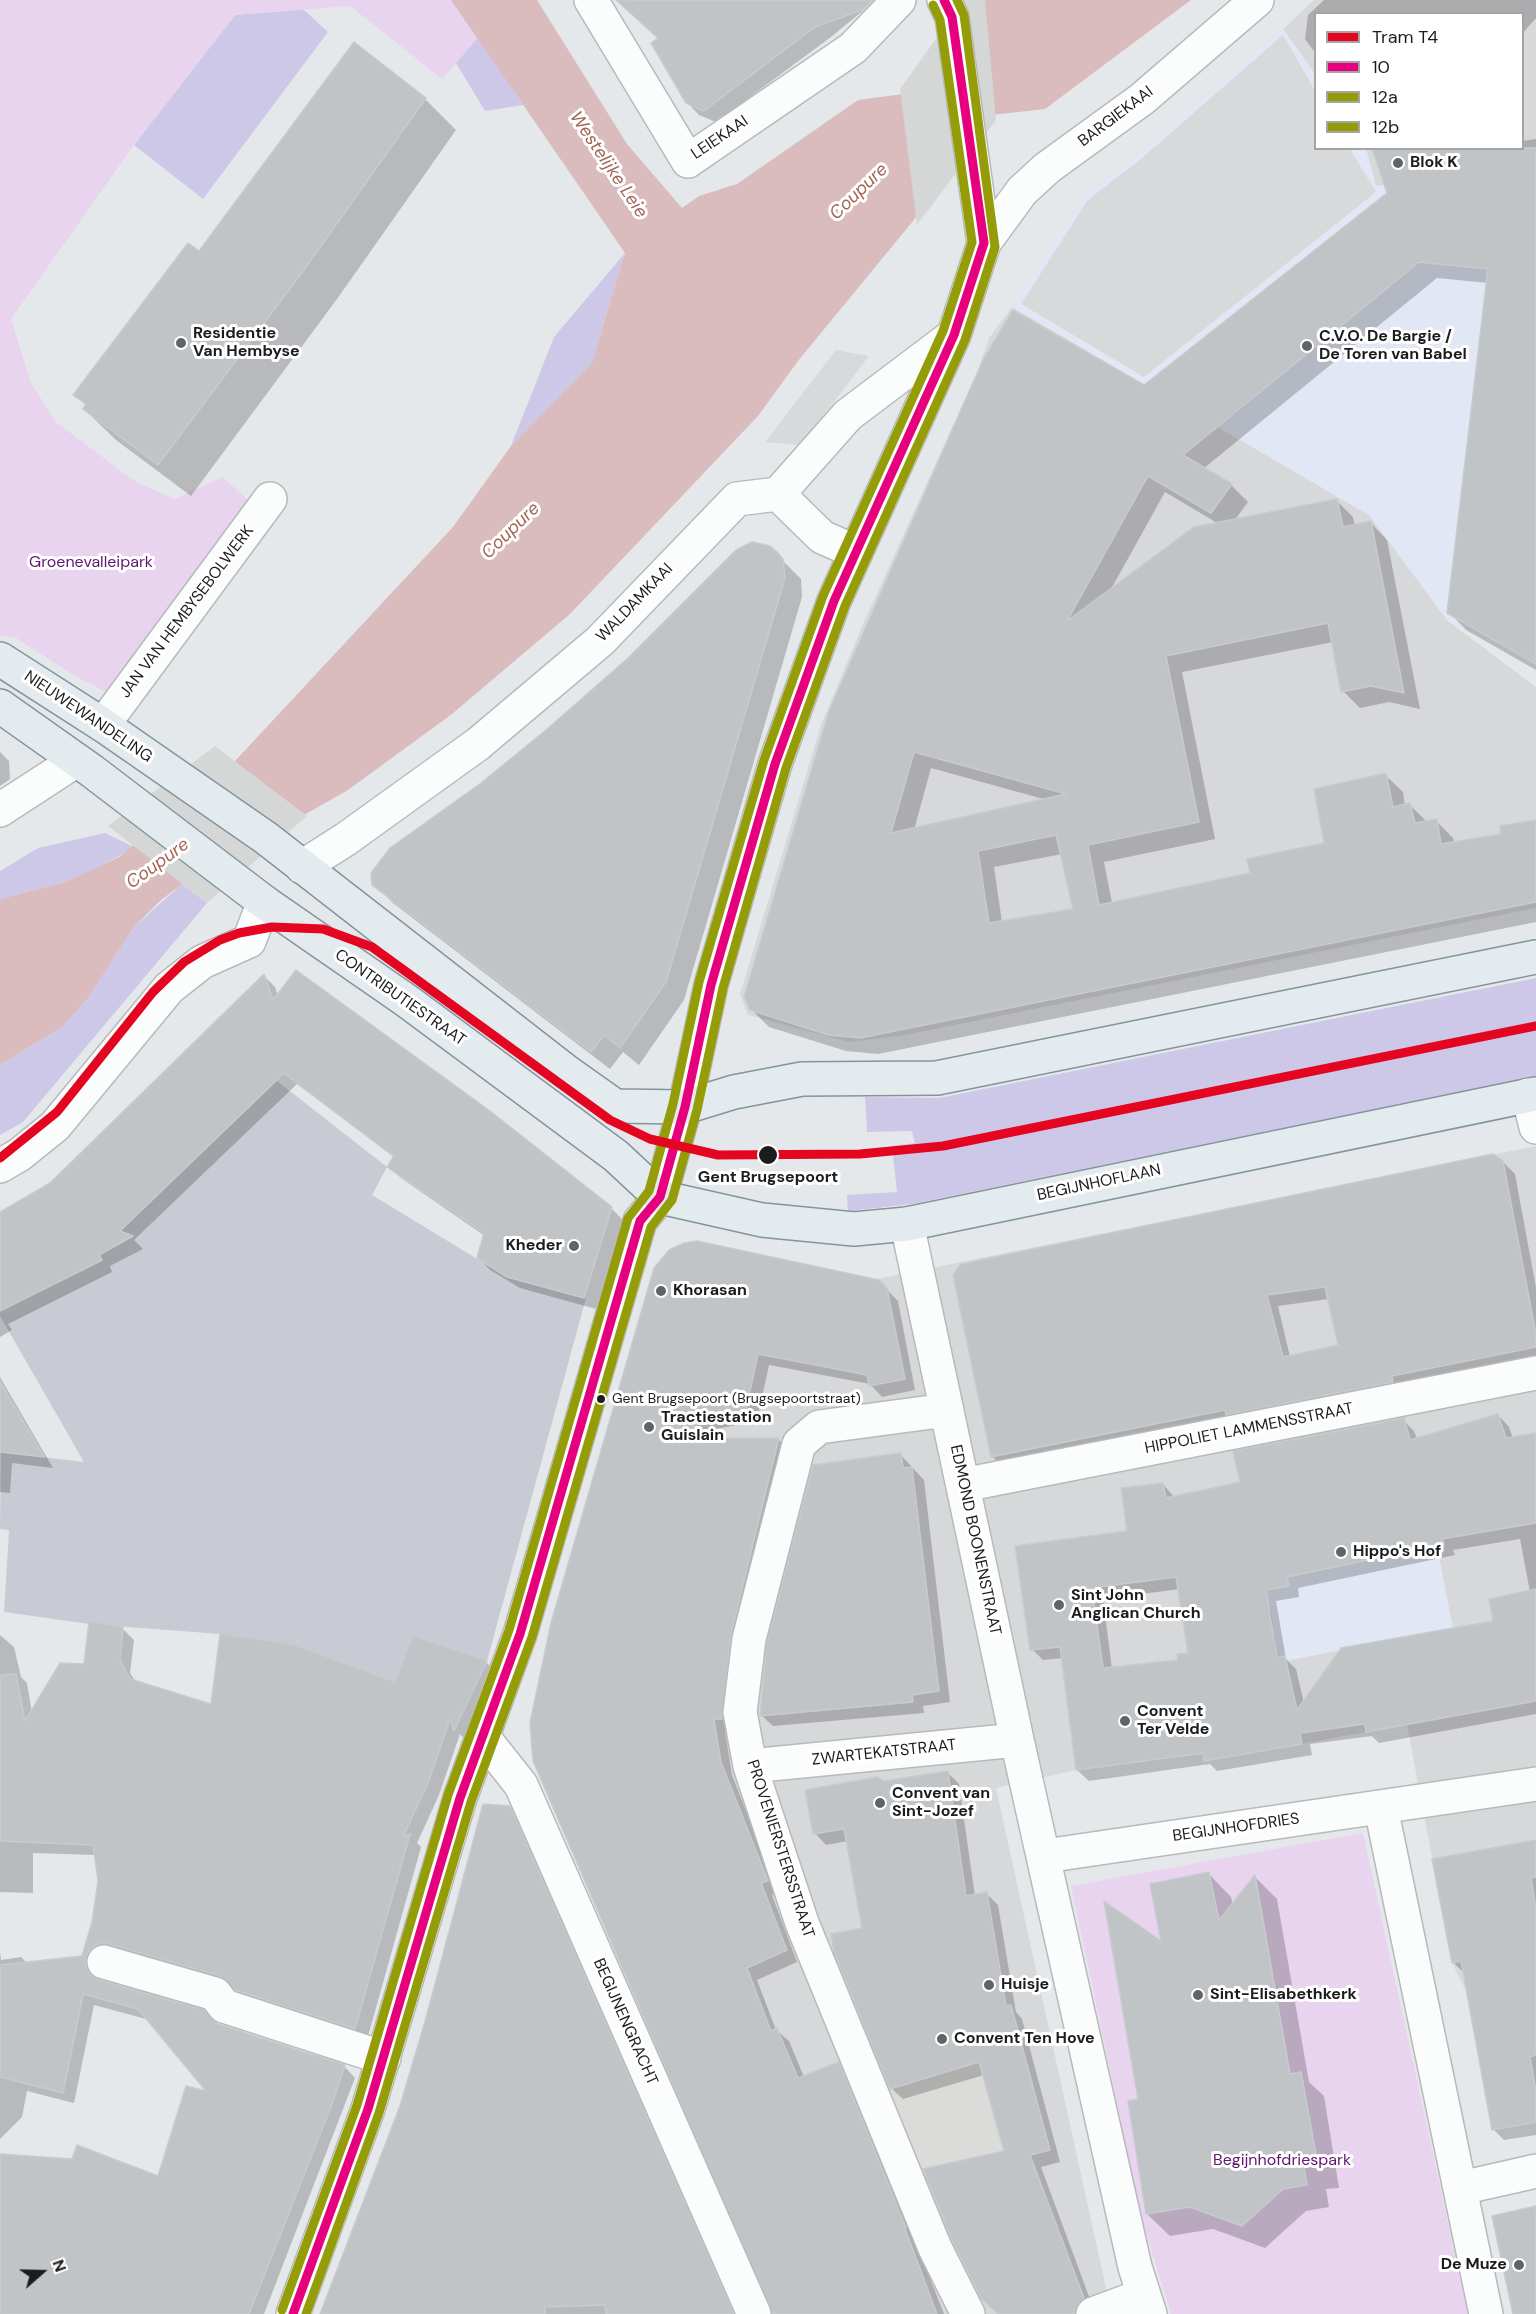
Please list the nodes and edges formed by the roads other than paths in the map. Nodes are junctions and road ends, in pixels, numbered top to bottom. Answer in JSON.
{"nodes":[{"id":1,"x":591,"y":0,"type":"edge"},
{"id":2,"x":898,"y":0,"type":"edge"},
{"id":3,"x":1257,"y":0,"type":"edge"},
{"id":4,"x":948,"y":9,"type":"edge"},
{"id":5,"x":984,"y":243,"type":"junction"},
{"id":6,"x":954,"y":335,"type":"junction"},
{"id":7,"x":778,"y":494,"type":"junction"},
{"id":8,"x":270,"y":499,"type":"dead end"},
{"id":9,"x":856,"y":552,"type":"junction"},
{"id":10,"x":0,"y":659,"type":"edge"},
{"id":11,"x":0,"y":705,"type":"edge"},
{"id":12,"x":103,"y":725,"type":"junction"},
{"id":13,"x":74,"y":759,"type":"junction"},
{"id":14,"x":0,"y":810,"type":"edge"},
{"id":15,"x":302,"y":867,"type":"junction"},
{"id":16,"x":264,"y":902,"type":"junction"},
{"id":17,"x":1536,"y":957,"type":"edge"},
{"id":18,"x":1532,"y":1095,"type":"edge"},
{"id":19,"x":685,"y":1107,"type":"junction"},
{"id":20,"x":1536,"y":1127,"type":"edge"},
{"id":21,"x":0,"y":1166,"type":"edge"},
{"id":22,"x":660,"y":1197,"type":"junction"},
{"id":23,"x":908,"y":1224,"type":"junction"},
{"id":24,"x":1536,"y":1373,"type":"edge"},
{"id":25,"x":947,"y":1410,"type":"junction"},
{"id":26,"x":963,"y":1485,"type":"junction"},
{"id":27,"x":483,"y":1737,"type":"junction"},
{"id":28,"x":1017,"y":1740,"type":"junction"},
{"id":29,"x":750,"y":1766,"type":"junction"},
{"id":30,"x":1536,"y":1784,"type":"edge"},
{"id":31,"x":1381,"y":1808,"type":"junction"},
{"id":32,"x":1045,"y":1856,"type":"junction"},
{"id":33,"x":104,"y":1962,"type":"dead end"},
{"id":34,"x":384,"y":2058,"type":"junction"},
{"id":35,"x":1536,"y":2171,"type":"edge"},
{"id":36,"x":1461,"y":2188,"type":"junction"},
{"id":37,"x":1147,"y":2305,"type":"edge"},
{"id":38,"x":293,"y":2314,"type":"edge"},
{"id":39,"x":754,"y":2314,"type":"edge"},
{"id":40,"x":968,"y":2314,"type":"edge"},
{"id":41,"x":1093,"y":2314,"type":"edge"},
{"id":42,"x":1486,"y":2314,"type":"edge"}],
"edges":[{"from":1,"to":2,"type":"street","name":"LEIEKAAI"},
{"from":3,"to":5,"type":"street","name":"BARGIEKAAI"},
{"from":4,"to":5,"type":"street"},
{"from":5,"to":6,"type":"street"},
{"from":6,"to":7,"type":"street"},
{"from":6,"to":9,"type":"street"},
{"from":7,"to":9,"type":"street"},
{"from":7,"to":15,"type":"street","name":"WALDAMKAAI"},
{"from":8,"to":12,"type":"street","name":"JAN VAN HEMBYSEBOLWERK"},
{"from":9,"to":19,"type":"street"},
{"from":10,"to":12,"type":"main road","name":"NIEUWEWANDELING"},
{"from":11,"to":13,"type":"main road"},
{"from":12,"to":15,"type":"main road","name":"NIEUWEWANDELING"},
{"from":13,"to":14,"type":"street"},
{"from":13,"to":16,"type":"main road","name":"CONTRIBUTIESTRAAT"},
{"from":15,"to":19,"type":"main road"},
{"from":16,"to":21,"type":"street"},
{"from":16,"to":22,"type":"main road","name":"CONTRIBUTIESTRAAT"},
{"from":17,"to":19,"type":"main road"},
{"from":18,"to":20,"type":"street"},
{"from":18,"to":23,"type":"main road","name":"BEGIJNHOFLAAN"},
{"from":19,"to":22,"type":"street"},
{"from":22,"to":23,"type":"main road","name":"BEGIJNHOFLAAN"},
{"from":22,"to":27,"type":"street"},
{"from":23,"to":25,"type":"street","name":"EDMOND BOONENSTRAAT"},
{"from":24,"to":26,"type":"street","name":"HIPPOLIET LAMMENSSTRAAT"},
{"from":25,"to":26,"type":"street","name":"EDMOND BOONENSTRAAT"},
{"from":25,"to":29,"type":"street","name":"PROVENIERSTERSSTRAAT"},
{"from":26,"to":28,"type":"street","name":"EDMOND BOONENSTRAAT"},
{"from":27,"to":34,"type":"street"},
{"from":27,"to":39,"type":"street","name":"BEGIJNENGRACHT"},
{"from":28,"to":29,"type":"street","name":"ZWARTEKATSTRAAT"},
{"from":28,"to":32,"type":"street","name":"EDMOND BOONENSTRAAT"},
{"from":29,"to":40,"type":"street","name":"PROVENIERSTERSSTRAAT"},
{"from":30,"to":31,"type":"street","name":"BEGIJNHOFDRIES"},
{"from":31,"to":32,"type":"street","name":"BEGIJNHOFDRIES"},
{"from":31,"to":36,"type":"street"},
{"from":32,"to":37,"type":"street"},
{"from":33,"to":34,"type":"street"},
{"from":34,"to":38,"type":"street"},
{"from":35,"to":36,"type":"street"},
{"from":36,"to":42,"type":"street"},
{"from":37,"to":41,"type":"street"}]}
